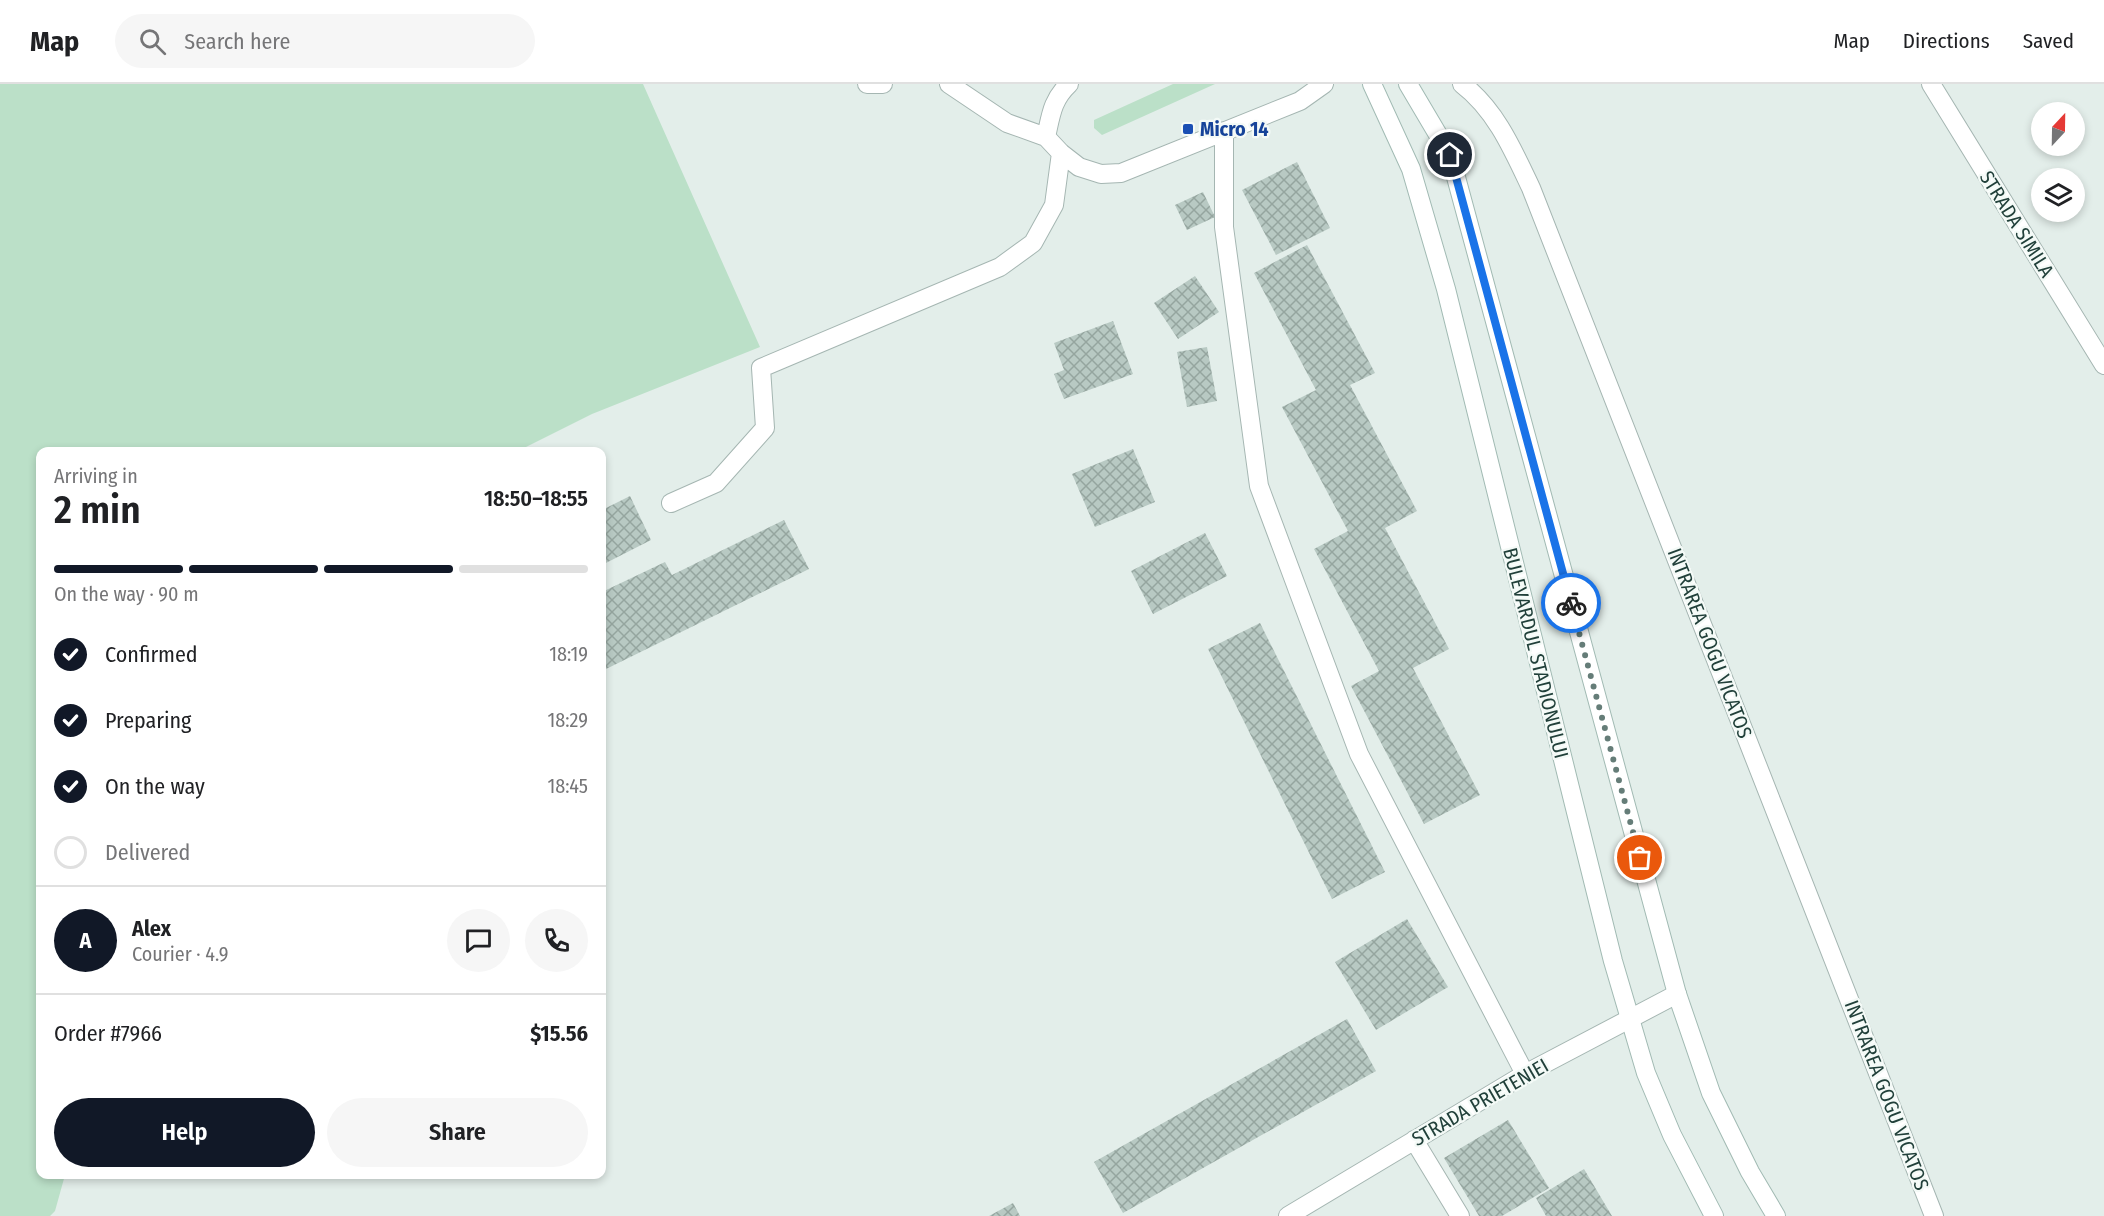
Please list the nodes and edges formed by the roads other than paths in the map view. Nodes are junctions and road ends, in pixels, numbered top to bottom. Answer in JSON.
{"nodes":[{"id":1,"x":867,"y":84,"type":"edge"},
{"id":2,"x":884,"y":84,"type":"edge"},
{"id":3,"x":949,"y":84,"type":"edge"},
{"id":4,"x":1069,"y":84,"type":"edge"},
{"id":5,"x":1324,"y":84,"type":"edge"},
{"id":6,"x":1372,"y":84,"type":"edge"},
{"id":7,"x":1408,"y":84,"type":"edge"},
{"id":8,"x":1462,"y":84,"type":"edge"},
{"id":9,"x":1931,"y":84,"type":"edge"},
{"id":10,"x":1224,"y":132,"type":"junction"},
{"id":11,"x":1046,"y":137,"type":"junction"},
{"id":12,"x":1061,"y":153,"type":"junction"},
{"id":13,"x":2104,"y":365,"type":"edge"},
{"id":14,"x":671,"y":504,"type":"dead end"},
{"id":15,"x":1677,"y":994,"type":"junction"},
{"id":16,"x":1630,"y":1018,"type":"junction"},
{"id":17,"x":1525,"y":1074,"type":"junction"},
{"id":18,"x":1414,"y":1140,"type":"junction"},
{"id":19,"x":1288,"y":1216,"type":"edge"},
{"id":20,"x":1461,"y":1216,"type":"edge"},
{"id":21,"x":1714,"y":1216,"type":"edge"},
{"id":22,"x":1776,"y":1216,"type":"edge"},
{"id":23,"x":1934,"y":1216,"type":"edge"}],
"edges":[{"from":1,"to":2,"type":"main road"},
{"from":3,"to":11,"type":"main road"},
{"from":4,"to":11,"type":"main road"},
{"from":5,"to":10,"type":"main road"},
{"from":6,"to":16,"type":"main road","name":"BULEVARDUL STADIONULUI"},
{"from":7,"to":15,"type":"main road"},
{"from":8,"to":23,"type":"main road","name":"INTRAREA GOGU VICATOS"},
{"from":9,"to":13,"type":"main road","name":"STRADA SIMILA"},
{"from":10,"to":12,"type":"main road"},
{"from":10,"to":17,"type":"main road"},
{"from":11,"to":12,"type":"main road"},
{"from":12,"to":14,"type":"main road"},
{"from":15,"to":16,"type":"main road","name":"STRADA PRIETENIEI"},
{"from":15,"to":22,"type":"main road"},
{"from":16,"to":17,"type":"main road","name":"STRADA PRIETENIEI"},
{"from":16,"to":21,"type":"main road","name":"BULEVARDUL STADIONULUI"},
{"from":17,"to":18,"type":"main road","name":"STRADA PRIETENIEI"},
{"from":18,"to":19,"type":"main road","name":"STRADA PRIETENIEI"},
{"from":18,"to":20,"type":"main road"}]}
